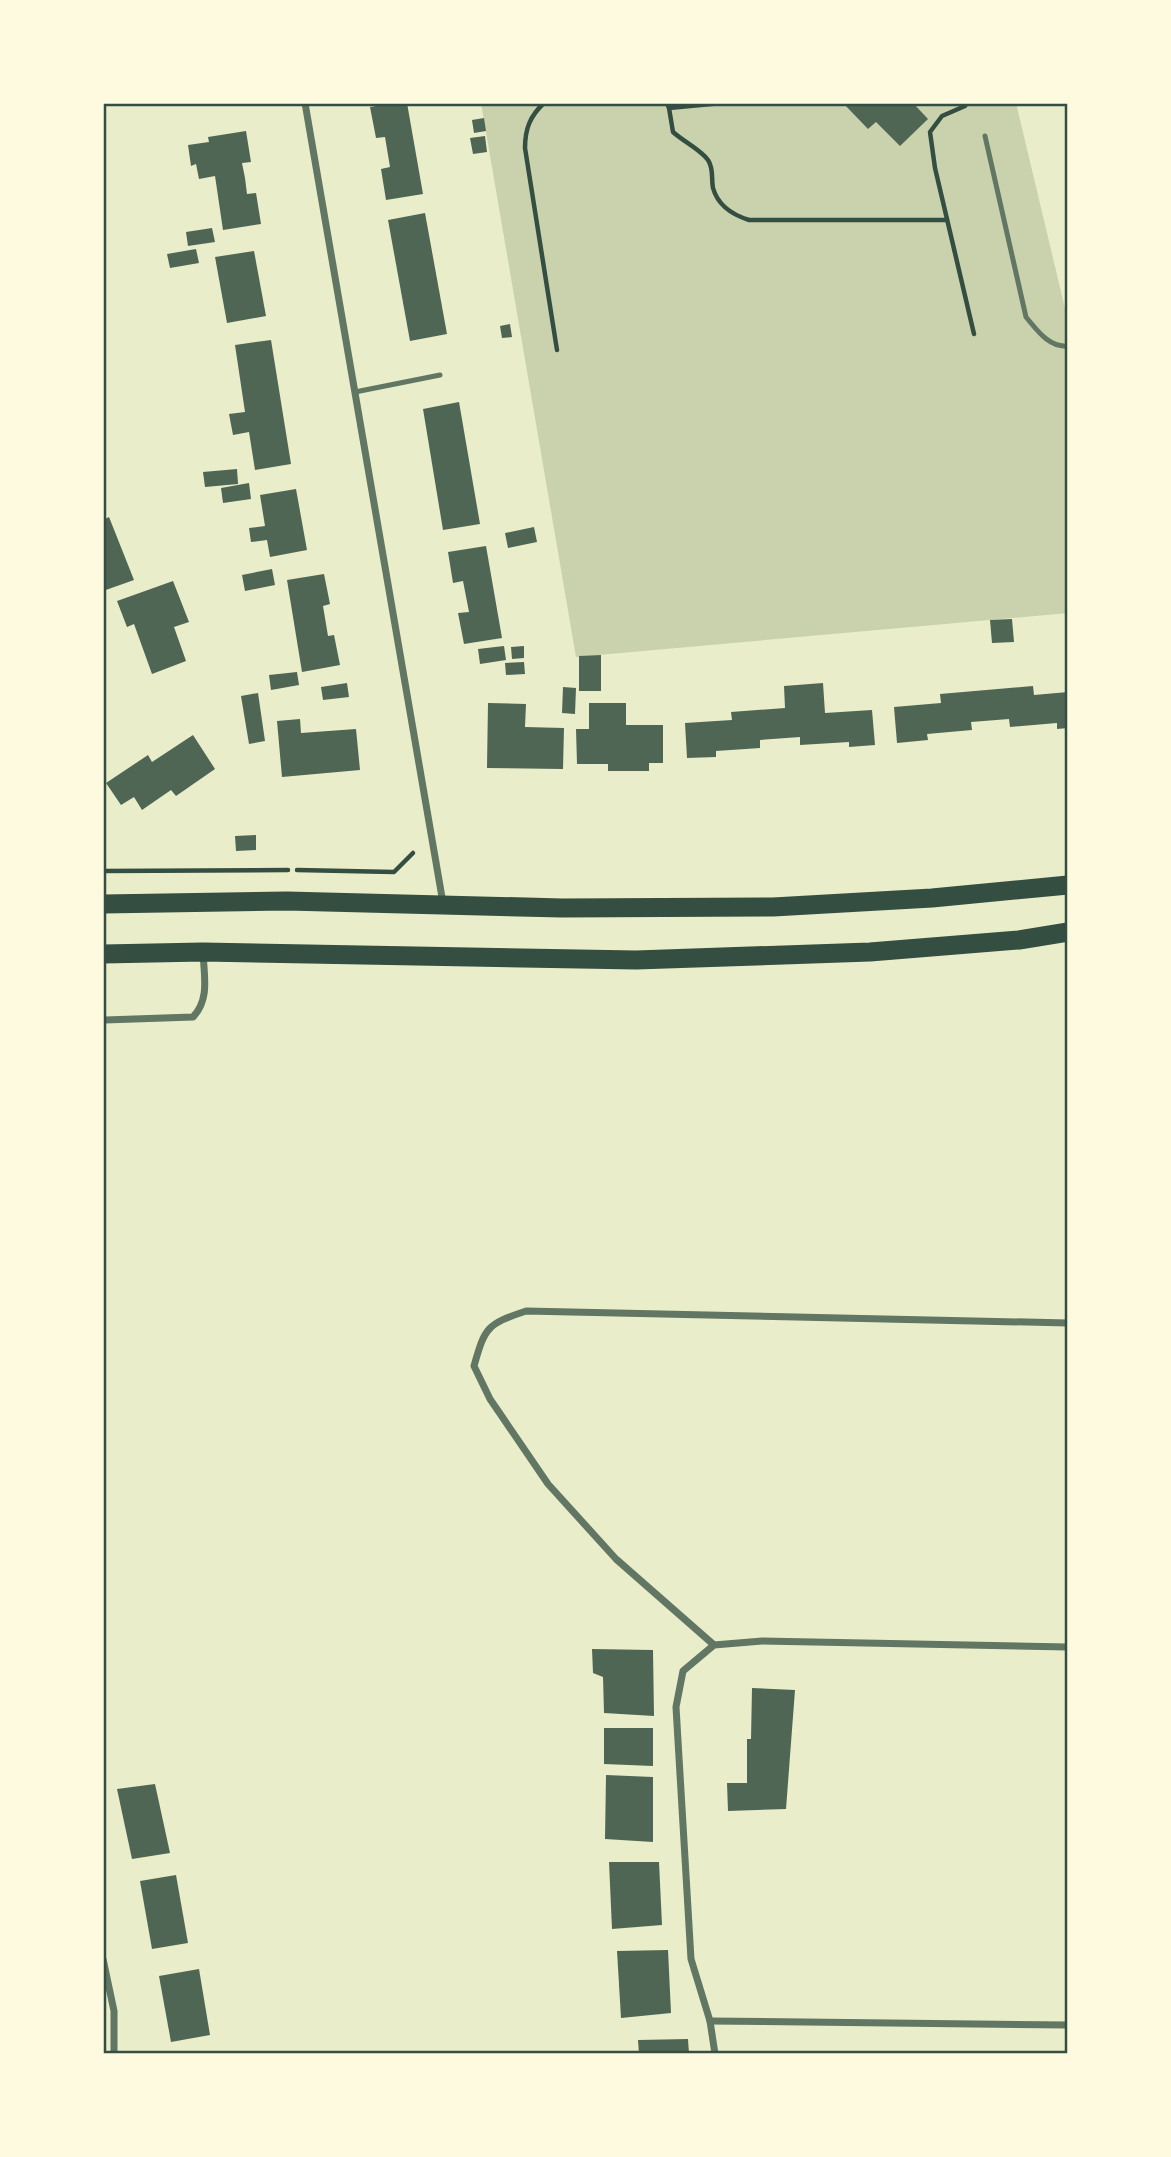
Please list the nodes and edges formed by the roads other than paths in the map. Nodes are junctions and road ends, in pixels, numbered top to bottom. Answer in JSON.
{"nodes":[{"id":1,"x":305,"y":103,"type":"edge"},
{"id":2,"x":985,"y":136,"type":"dead end"},
{"id":3,"x":1068,"y":346,"type":"edge"},
{"id":4,"x":439,"y":375,"type":"dead end"},
{"id":5,"x":355,"y":392,"type":"junction"},
{"id":6,"x":1068,"y":885,"type":"edge"},
{"id":7,"x":103,"y":904,"type":"edge"},
{"id":8,"x":443,"y":905,"type":"junction"},
{"id":9,"x":1068,"y":932,"type":"edge"},
{"id":10,"x":203,"y":952,"type":"junction"},
{"id":11,"x":103,"y":954,"type":"edge"},
{"id":12,"x":105,"y":1020,"type":"edge"},
{"id":13,"x":1068,"y":1323,"type":"edge"},
{"id":14,"x":715,"y":1645,"type":"junction"},
{"id":15,"x":1068,"y":1647,"type":"edge"},
{"id":16,"x":103,"y":1959,"type":"edge"},
{"id":17,"x":710,"y":2021,"type":"junction"},
{"id":18,"x":1068,"y":2025,"type":"edge"},
{"id":19,"x":114,"y":2054,"type":"edge"},
{"id":20,"x":715,"y":2054,"type":"edge"}],
"edges":[{"from":1,"to":5,"type":"street"},
{"from":2,"to":3,"type":"lane"},
{"from":4,"to":5,"type":"lane"},
{"from":5,"to":8,"type":"street"},
{"from":6,"to":8,"type":"highway"},
{"from":7,"to":8,"type":"highway"},
{"from":9,"to":10,"type":"highway"},
{"from":10,"to":11,"type":"highway"},
{"from":10,"to":12,"type":"street"},
{"from":13,"to":14,"type":"street"},
{"from":14,"to":15,"type":"street"},
{"from":14,"to":17,"type":"street"},
{"from":16,"to":19,"type":"street"},
{"from":17,"to":18,"type":"street"},
{"from":17,"to":20,"type":"street"}]}
